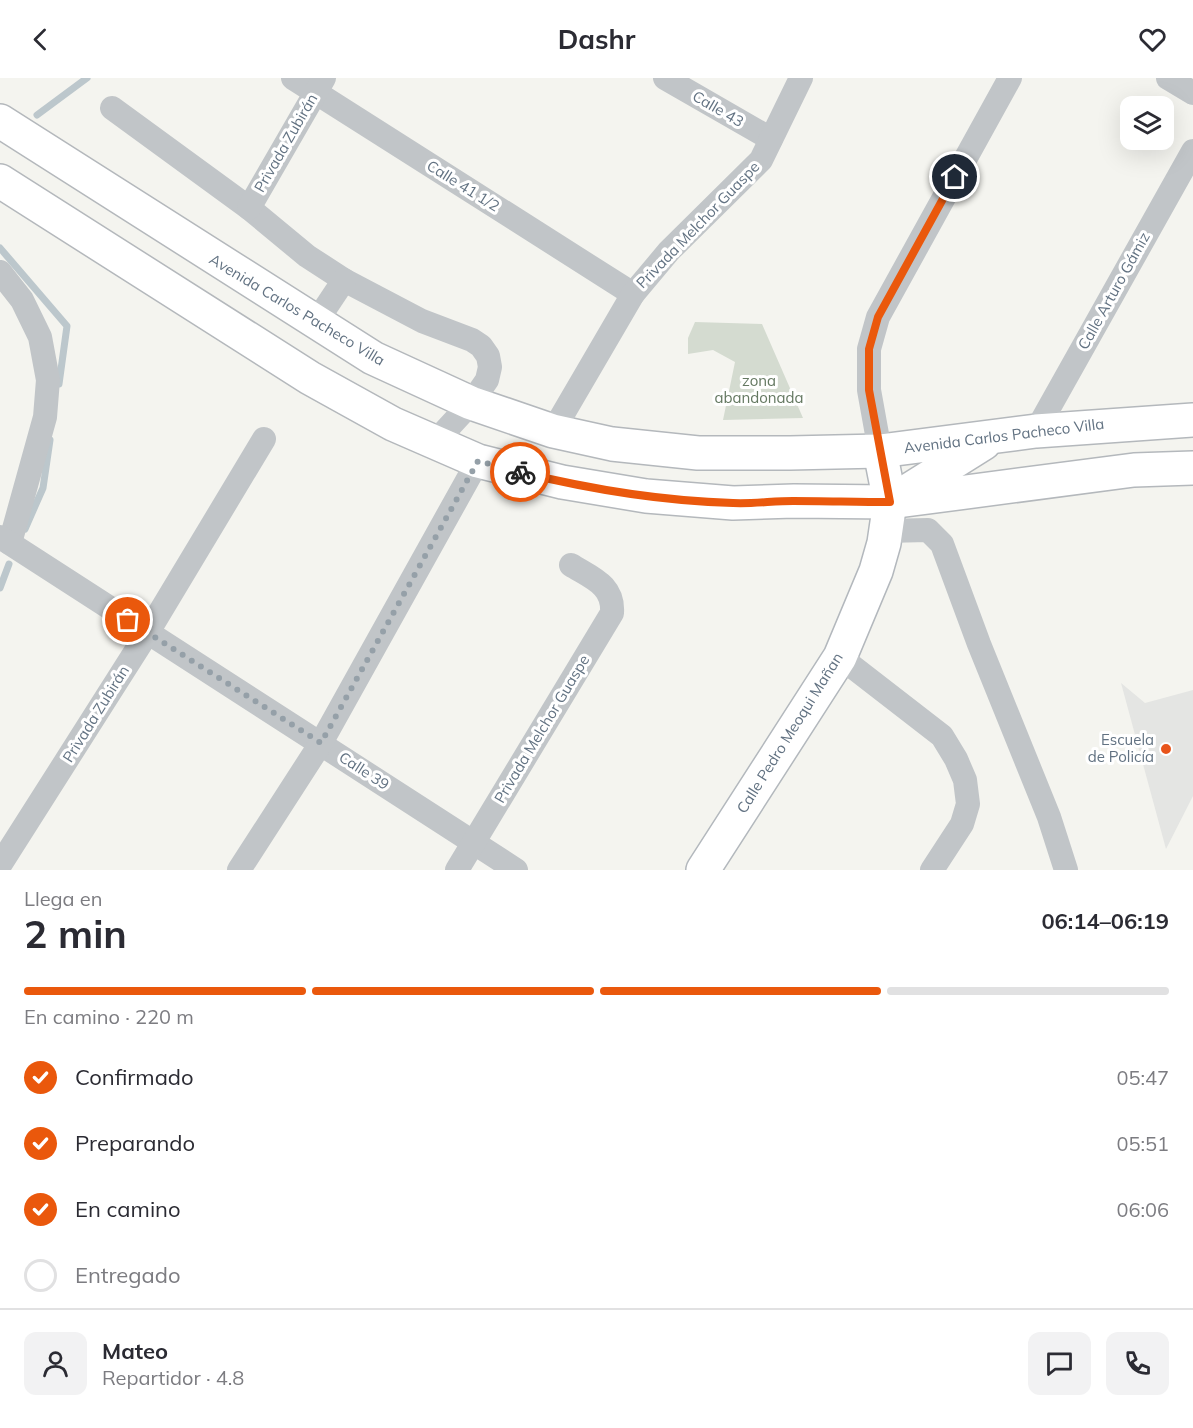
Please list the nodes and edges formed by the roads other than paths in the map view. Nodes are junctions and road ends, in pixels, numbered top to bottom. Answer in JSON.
{"nodes":[{"id":1,"x":293,"y":78,"type":"edge"},
{"id":2,"x":665,"y":78,"type":"edge"},
{"id":3,"x":801,"y":78,"type":"edge"},
{"id":4,"x":1010,"y":78,"type":"edge"},
{"id":5,"x":1168,"y":78,"type":"edge"},
{"id":6,"x":319,"y":85,"type":"edge"},
{"id":7,"x":1193,"y":93,"type":"edge"},
{"id":8,"x":112,"y":108,"type":"dead end"},
{"id":9,"x":0,"y":122,"type":"edge"},
{"id":10,"x":771,"y":139,"type":"junction"},
{"id":11,"x":1193,"y":152,"type":"edge"},
{"id":12,"x":0,"y":181,"type":"edge"},
{"id":13,"x":249,"y":208,"type":"junction"},
{"id":14,"x":0,"y":272,"type":"edge"},
{"id":15,"x":344,"y":280,"type":"junction"},
{"id":16,"x":633,"y":294,"type":"junction"},
{"id":17,"x":316,"y":322,"type":"junction"},
{"id":18,"x":471,"y":402,"type":"junction"},
{"id":19,"x":1193,"y":420,"type":"edge"},
{"id":20,"x":553,"y":431,"type":"junction"},
{"id":21,"x":1036,"y":431,"type":"junction"},
{"id":22,"x":993,"y":437,"type":"junction"},
{"id":23,"x":264,"y":439,"type":"dead end"},
{"id":24,"x":435,"y":442,"type":"junction"},
{"id":25,"x":880,"y":451,"type":"junction"},
{"id":26,"x":478,"y":461,"type":"junction"},
{"id":27,"x":1193,"y":468,"type":"edge"},
{"id":28,"x":887,"y":517,"type":"junction"},
{"id":29,"x":5,"y":540,"type":"edge"},
{"id":30,"x":571,"y":566,"type":"dead end"},
{"id":31,"x":148,"y":632,"type":"junction"},
{"id":32,"x":840,"y":657,"type":"junction"},
{"id":33,"x":321,"y":743,"type":"junction"},
{"id":34,"x":473,"y":843,"type":"junction"},
{"id":35,"x":0,"y":865,"type":"edge"},
{"id":36,"x":239,"y":870,"type":"edge"},
{"id":37,"x":457,"y":870,"type":"edge"},
{"id":38,"x":516,"y":870,"type":"edge"},
{"id":39,"x":703,"y":870,"type":"edge"},
{"id":40,"x":932,"y":870,"type":"edge"},
{"id":41,"x":1066,"y":870,"type":"edge"}],
"edges":[{"from":1,"to":6,"type":"street","name":"Calle 41 1/2"},
{"from":2,"to":10,"type":"street","name":"Calle 43"},
{"from":3,"to":10,"type":"street","name":"Privada Melchor Guaspe"},
{"from":4,"to":25,"type":"street"},
{"from":5,"to":7,"type":"street"},
{"from":6,"to":13,"type":"street","name":"Privada Zubirán"},
{"from":6,"to":16,"type":"street","name":"Calle 41 1/2"},
{"from":8,"to":13,"type":"street"},
{"from":9,"to":17,"type":"main road","name":"Avenida Carlos Pacheco Villa"},
{"from":10,"to":16,"type":"street","name":"Privada Melchor Guaspe"},
{"from":11,"to":21,"type":"street","name":"Calle Arturo Gámiz"},
{"from":12,"to":24,"type":"main road"},
{"from":13,"to":15,"type":"street"},
{"from":14,"to":29,"type":"street"},
{"from":15,"to":17,"type":"street"},
{"from":15,"to":18,"type":"street"},
{"from":16,"to":20,"type":"street","name":"Privada Melchor Guaspe"},
{"from":17,"to":18,"type":"main road","name":"Avenida Carlos Pacheco Villa"},
{"from":18,"to":20,"type":"main road","name":"Avenida Carlos Pacheco Villa"},
{"from":18,"to":24,"type":"street"},
{"from":19,"to":21,"type":"main road","name":"Avenida Carlos Pacheco Villa"},
{"from":20,"to":25,"type":"main road","name":"Avenida Carlos Pacheco Villa"},
{"from":21,"to":22,"type":"main road","name":"Avenida Carlos Pacheco Villa"},
{"from":22,"to":25,"type":"main road","name":"Avenida Carlos Pacheco Villa"},
{"from":22,"to":28,"type":"main road"},
{"from":23,"to":31,"type":"street","name":"Privada Zubirán"},
{"from":24,"to":26,"type":"main road"},
{"from":25,"to":28,"type":"main road","name":"Calle Pedro Meoqui Mañan"},
{"from":26,"to":28,"type":"main road"},
{"from":26,"to":33,"type":"street"},
{"from":27,"to":28,"type":"main road"},
{"from":28,"to":32,"type":"main road","name":"Calle Pedro Meoqui Mañan"},
{"from":28,"to":41,"type":"street"},
{"from":29,"to":31,"type":"street","name":"Calle 39"},
{"from":30,"to":34,"type":"street","name":"Privada Melchor Guaspe"},
{"from":31,"to":33,"type":"street","name":"Calle 39"},
{"from":31,"to":35,"type":"street","name":"Privada Zubirán"},
{"from":32,"to":39,"type":"main road","name":"Calle Pedro Meoqui Mañan"},
{"from":32,"to":40,"type":"street"},
{"from":33,"to":34,"type":"street","name":"Calle 39"},
{"from":33,"to":36,"type":"street"},
{"from":34,"to":37,"type":"street","name":"Privada Melchor Guaspe"},
{"from":34,"to":38,"type":"street","name":"Calle 39"}]}
